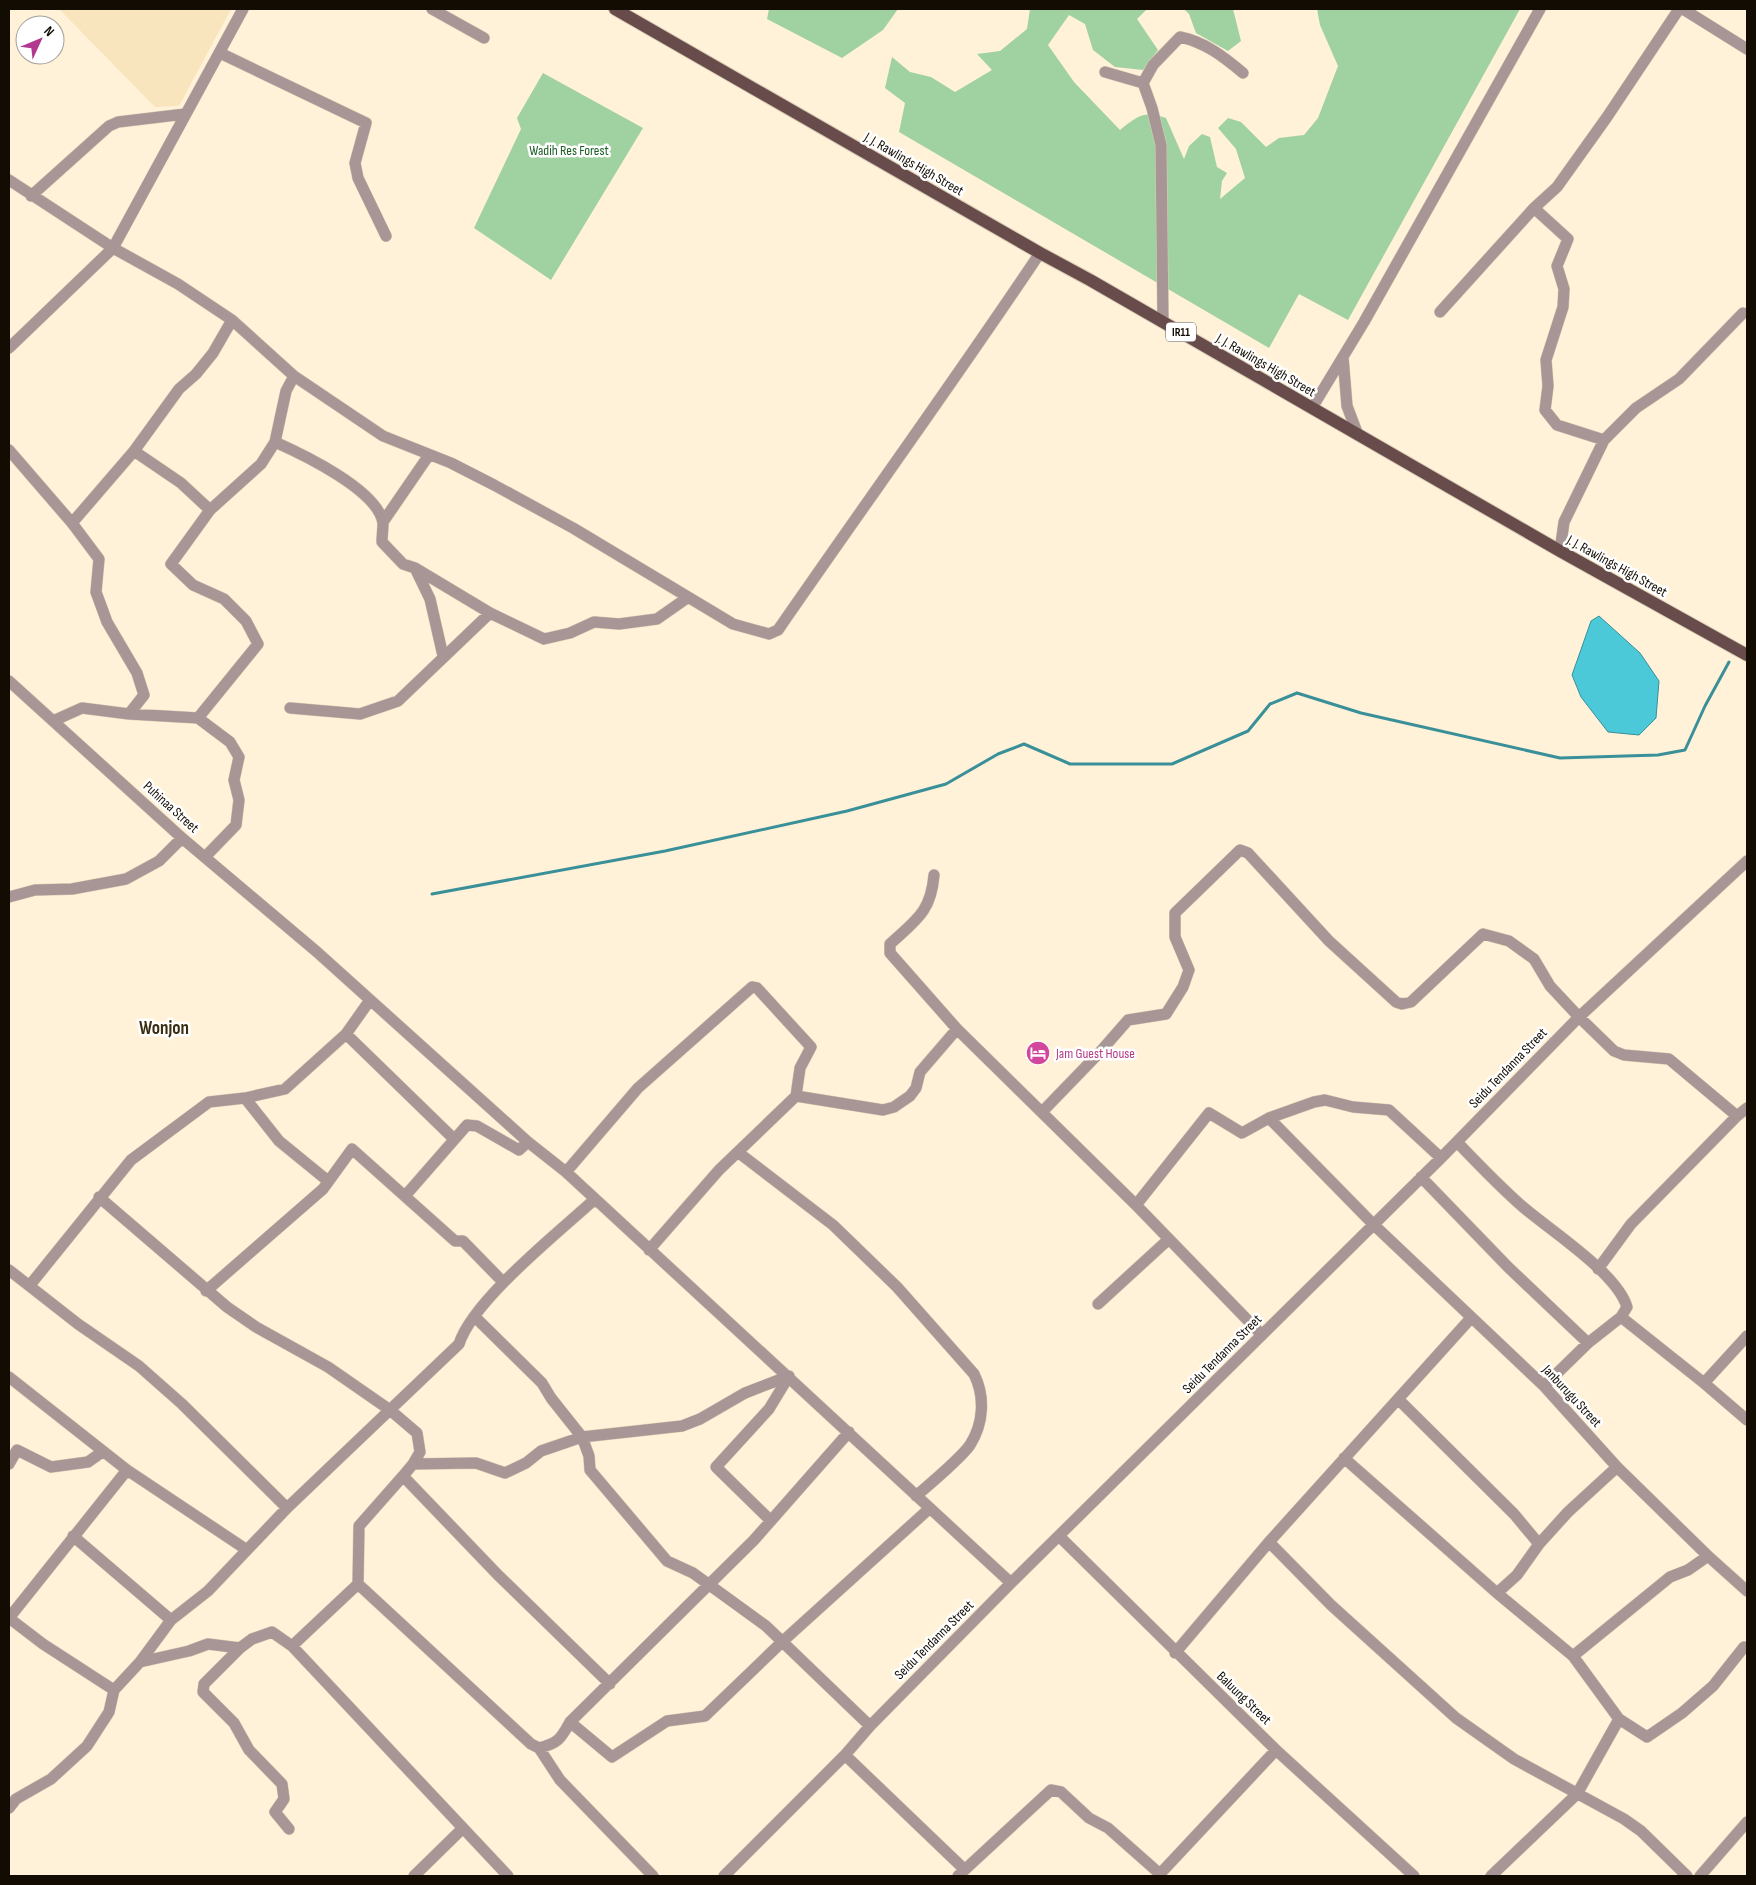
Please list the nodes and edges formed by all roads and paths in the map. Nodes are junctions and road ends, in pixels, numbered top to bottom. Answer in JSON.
{"nodes":[{"id":1,"x":242,"y":9,"type":"edge"},
{"id":2,"x":432,"y":9,"type":"edge"},
{"id":3,"x":615,"y":9,"type":"edge"},
{"id":4,"x":1540,"y":9,"type":"edge"},
{"id":5,"x":1681,"y":9,"type":"edge"},
{"id":6,"x":484,"y":38,"type":"dead end"},
{"id":7,"x":1747,"y":50,"type":"edge"},
{"id":8,"x":220,"y":53,"type":"junction"},
{"id":9,"x":1105,"y":72,"type":"dead end"},
{"id":10,"x":1243,"y":73,"type":"dead end"},
{"id":11,"x":1143,"y":83,"type":"junction"},
{"id":12,"x":185,"y":114,"type":"junction"},
{"id":13,"x":9,"y":180,"type":"edge"},
{"id":14,"x":31,"y":196,"type":"junction"},
{"id":15,"x":1534,"y":208,"type":"junction"},
{"id":16,"x":386,"y":236,"type":"dead end"},
{"id":17,"x":113,"y":248,"type":"junction"},
{"id":18,"x":1040,"y":253,"type":"junction"},
{"id":19,"x":1440,"y":312,"type":"dead end"},
{"id":20,"x":1743,"y":313,"type":"dead end"},
{"id":21,"x":232,"y":320,"type":"junction"},
{"id":22,"x":1163,"y":322,"type":"junction"},
{"id":23,"x":9,"y":348,"type":"edge"},
{"id":24,"x":1343,"y":357,"type":"junction"},
{"id":25,"x":294,"y":376,"type":"junction"},
{"id":26,"x":1312,"y":408,"type":"junction"},
{"id":27,"x":1358,"y":435,"type":"junction"},
{"id":28,"x":1604,"y":440,"type":"junction"},
{"id":29,"x":275,"y":442,"type":"junction"},
{"id":30,"x":9,"y":450,"type":"edge"},
{"id":31,"x":134,"y":451,"type":"junction"},
{"id":32,"x":430,"y":455,"type":"junction"},
{"id":33,"x":210,"y":510,"type":"junction"},
{"id":34,"x":383,"y":522,"type":"junction"},
{"id":35,"x":72,"y":523,"type":"junction"},
{"id":36,"x":1560,"y":551,"type":"junction"},
{"id":37,"x":415,"y":568,"type":"junction"},
{"id":38,"x":687,"y":598,"type":"junction"},
{"id":39,"x":490,"y":613,"type":"junction"},
{"id":40,"x":1747,"y":655,"type":"edge"},
{"id":41,"x":443,"y":656,"type":"junction"},
{"id":42,"x":9,"y":681,"type":"edge"},
{"id":43,"x":290,"y":708,"type":"dead end"},
{"id":44,"x":129,"y":714,"type":"junction"},
{"id":45,"x":198,"y":718,"type":"junction"},
{"id":46,"x":52,"y":721,"type":"junction"},
{"id":47,"x":182,"y":838,"type":"junction"},
{"id":48,"x":206,"y":858,"type":"junction"},
{"id":49,"x":1747,"y":860,"type":"edge"},
{"id":50,"x":934,"y":875,"type":"dead end"},
{"id":51,"x":9,"y":897,"type":"edge"},
{"id":52,"x":370,"y":1000,"type":"junction"},
{"id":53,"x":1579,"y":1018,"type":"junction"},
{"id":54,"x":957,"y":1029,"type":"junction"},
{"id":55,"x":346,"y":1034,"type":"junction"},
{"id":56,"x":796,"y":1096,"type":"junction"},
{"id":57,"x":245,"y":1098,"type":"junction"},
{"id":58,"x":1747,"y":1108,"type":"edge"},
{"id":59,"x":1042,"y":1112,"type":"junction"},
{"id":60,"x":1737,"y":1116,"type":"junction"},
{"id":61,"x":1269,"y":1118,"type":"junction"},
{"id":62,"x":454,"y":1139,"type":"junction"},
{"id":63,"x":528,"y":1142,"type":"junction"},
{"id":64,"x":1457,"y":1142,"type":"junction"},
{"id":65,"x":739,"y":1153,"type":"junction"},
{"id":66,"x":1441,"y":1158,"type":"junction"},
{"id":67,"x":566,"y":1172,"type":"junction"},
{"id":68,"x":1421,"y":1177,"type":"junction"},
{"id":69,"x":328,"y":1181,"type":"junction"},
{"id":70,"x":404,"y":1196,"type":"junction"},
{"id":71,"x":99,"y":1197,"type":"junction"},
{"id":72,"x":595,"y":1199,"type":"junction"},
{"id":73,"x":1136,"y":1205,"type":"junction"},
{"id":74,"x":1373,"y":1224,"type":"junction"},
{"id":75,"x":1169,"y":1239,"type":"junction"},
{"id":76,"x":649,"y":1250,"type":"junction"},
{"id":77,"x":1598,"y":1268,"type":"junction"},
{"id":78,"x":9,"y":1270,"type":"edge"},
{"id":79,"x":503,"y":1282,"type":"junction"},
{"id":80,"x":30,"y":1285,"type":"junction"},
{"id":81,"x":206,"y":1291,"type":"junction"},
{"id":82,"x":1098,"y":1304,"type":"dead end"},
{"id":83,"x":475,"y":1316,"type":"junction"},
{"id":84,"x":1621,"y":1317,"type":"junction"},
{"id":85,"x":1471,"y":1318,"type":"junction"},
{"id":86,"x":1262,"y":1335,"type":"junction"},
{"id":87,"x":1747,"y":1336,"type":"edge"},
{"id":88,"x":1588,"y":1343,"type":"junction"},
{"id":89,"x":788,"y":1376,"type":"junction"},
{"id":90,"x":9,"y":1377,"type":"edge"},
{"id":91,"x":1704,"y":1383,"type":"junction"},
{"id":92,"x":1544,"y":1386,"type":"junction"},
{"id":93,"x":1398,"y":1399,"type":"junction"},
{"id":94,"x":390,"y":1410,"type":"junction"},
{"id":95,"x":1747,"y":1420,"type":"edge"},
{"id":96,"x":848,"y":1432,"type":"junction"},
{"id":97,"x":582,"y":1437,"type":"junction"},
{"id":98,"x":9,"y":1441,"type":"edge"},
{"id":99,"x":17,"y":1450,"type":"junction"},
{"id":100,"x":102,"y":1452,"type":"junction"},
{"id":101,"x":1344,"y":1458,"type":"junction"},
{"id":102,"x":9,"y":1464,"type":"edge"},
{"id":103,"x":413,"y":1464,"type":"junction"},
{"id":104,"x":1617,"y":1466,"type":"junction"},
{"id":105,"x":127,"y":1470,"type":"junction"},
{"id":106,"x":403,"y":1476,"type":"junction"},
{"id":107,"x":916,"y":1496,"type":"junction"},
{"id":108,"x":288,"y":1508,"type":"junction"},
{"id":109,"x":930,"y":1508,"type":"junction"},
{"id":110,"x":771,"y":1521,"type":"junction"},
{"id":111,"x":73,"y":1536,"type":"junction"},
{"id":112,"x":1059,"y":1536,"type":"junction"},
{"id":113,"x":1269,"y":1542,"type":"junction"},
{"id":114,"x":1539,"y":1544,"type":"junction"},
{"id":115,"x":247,"y":1550,"type":"junction"},
{"id":116,"x":1708,"y":1556,"type":"junction"},
{"id":117,"x":1011,"y":1583,"type":"junction"},
{"id":118,"x":358,"y":1584,"type":"junction"},
{"id":119,"x":707,"y":1584,"type":"junction"},
{"id":120,"x":1747,"y":1591,"type":"edge"},
{"id":121,"x":1497,"y":1593,"type":"junction"},
{"id":122,"x":9,"y":1618,"type":"edge"},
{"id":123,"x":171,"y":1620,"type":"junction"},
{"id":124,"x":783,"y":1641,"type":"junction"},
{"id":125,"x":292,"y":1646,"type":"junction"},
{"id":126,"x":1744,"y":1647,"type":"dead end"},
{"id":127,"x":240,"y":1648,"type":"junction"},
{"id":128,"x":1175,"y":1653,"type":"junction"},
{"id":129,"x":1573,"y":1656,"type":"junction"},
{"id":130,"x":140,"y":1662,"type":"junction"},
{"id":131,"x":610,"y":1684,"type":"junction"},
{"id":132,"x":114,"y":1690,"type":"junction"},
{"id":133,"x":1619,"y":1719,"type":"junction"},
{"id":134,"x":570,"y":1722,"type":"junction"},
{"id":135,"x":870,"y":1726,"type":"junction"},
{"id":136,"x":539,"y":1748,"type":"junction"},
{"id":137,"x":1276,"y":1750,"type":"junction"},
{"id":138,"x":845,"y":1756,"type":"junction"},
{"id":139,"x":1578,"y":1794,"type":"junction"},
{"id":140,"x":9,"y":1808,"type":"edge"},
{"id":141,"x":1747,"y":1822,"type":"edge"},
{"id":142,"x":289,"y":1829,"type":"dead end"},
{"id":143,"x":462,"y":1829,"type":"junction"},
{"id":144,"x":961,"y":1873,"type":"edge"},
{"id":145,"x":1159,"y":1875,"type":"edge"},
{"id":146,"x":414,"y":1876,"type":"edge"},
{"id":147,"x":508,"y":1876,"type":"edge"},
{"id":148,"x":653,"y":1876,"type":"edge"},
{"id":149,"x":724,"y":1876,"type":"edge"},
{"id":150,"x":1414,"y":1876,"type":"edge"},
{"id":151,"x":1492,"y":1876,"type":"edge"},
{"id":152,"x":1687,"y":1876,"type":"edge"},
{"id":153,"x":1700,"y":1876,"type":"edge"}],
"edges":[{"from":1,"to":8,"type":"street"},
{"from":2,"to":6,"type":"street"},
{"from":3,"to":18,"type":"main road","name":"J. J. Rawlings High Street","number":"IR11"},
{"from":4,"to":24,"type":"street"},
{"from":5,"to":7,"type":"street"},
{"from":5,"to":15,"type":"street"},
{"from":8,"to":12,"type":"street"},
{"from":8,"to":16,"type":"street"},
{"from":9,"to":11,"type":"street"},
{"from":10,"to":11,"type":"street"},
{"from":11,"to":22,"type":"street"},
{"from":12,"to":14,"type":"street"},
{"from":12,"to":17,"type":"street"},
{"from":13,"to":14,"type":"street"},
{"from":14,"to":17,"type":"street"},
{"from":15,"to":19,"type":"street"},
{"from":15,"to":28,"type":"street"},
{"from":17,"to":21,"type":"street"},
{"from":17,"to":23,"type":"street"},
{"from":18,"to":22,"type":"main road","name":"J. J. Rawlings High Street","number":"IR11"},
{"from":18,"to":38,"type":"street"},
{"from":20,"to":28,"type":"street"},
{"from":21,"to":25,"type":"street"},
{"from":21,"to":31,"type":"street"},
{"from":22,"to":26,"type":"main road","name":"J. J. Rawlings High Street","number":"IR11"},
{"from":24,"to":26,"type":"street"},
{"from":24,"to":27,"type":"street"},
{"from":25,"to":29,"type":"street"},
{"from":25,"to":32,"type":"street"},
{"from":26,"to":27,"type":"main road","name":"J. J. Rawlings High Street","number":"IR11"},
{"from":27,"to":36,"type":"main road","name":"J. J. Rawlings High Street","number":"IR11"},
{"from":28,"to":36,"type":"street"},
{"from":29,"to":33,"type":"street"},
{"from":29,"to":34,"type":"street"},
{"from":30,"to":35,"type":"street"},
{"from":31,"to":33,"type":"street"},
{"from":31,"to":35,"type":"street"},
{"from":32,"to":34,"type":"street"},
{"from":32,"to":38,"type":"street"},
{"from":33,"to":45,"type":"street"},
{"from":34,"to":37,"type":"street"},
{"from":35,"to":44,"type":"street"},
{"from":36,"to":40,"type":"main road","name":"J. J. Rawlings High Street","number":"IR11"},
{"from":37,"to":39,"type":"street"},
{"from":37,"to":41,"type":"street"},
{"from":38,"to":39,"type":"street"},
{"from":39,"to":41,"type":"street"},
{"from":41,"to":43,"type":"street"},
{"from":42,"to":46,"type":"street","name":"Puhinaa Street"},
{"from":44,"to":45,"type":"street"},
{"from":44,"to":46,"type":"street"},
{"from":45,"to":48,"type":"street"},
{"from":46,"to":47,"type":"street","name":"Puhinaa Street"},
{"from":47,"to":48,"type":"street","name":"Puhinaa Street"},
{"from":47,"to":51,"type":"street"},
{"from":48,"to":52,"type":"street","name":"Puhinaa Street"},
{"from":49,"to":53,"type":"street","name":"Seidu Tendanna Street"},
{"from":50,"to":54,"type":"street"},
{"from":52,"to":55,"type":"street"},
{"from":52,"to":63,"type":"street","name":"Puhinaa Street"},
{"from":53,"to":59,"type":"street"},
{"from":53,"to":60,"type":"street"},
{"from":53,"to":64,"type":"street","name":"Seidu Tendanna Street"},
{"from":54,"to":56,"type":"street"},
{"from":54,"to":59,"type":"street"},
{"from":55,"to":57,"type":"street"},
{"from":55,"to":62,"type":"street"},
{"from":56,"to":65,"type":"street"},
{"from":56,"to":67,"type":"street"},
{"from":57,"to":69,"type":"street"},
{"from":57,"to":71,"type":"street"},
{"from":58,"to":60,"type":"street"},
{"from":59,"to":73,"type":"street"},
{"from":60,"to":77,"type":"street"},
{"from":61,"to":66,"type":"street"},
{"from":61,"to":73,"type":"street"},
{"from":61,"to":74,"type":"street","name":"Janburugu Street"},
{"from":62,"to":63,"type":"street"},
{"from":62,"to":70,"type":"street"},
{"from":63,"to":67,"type":"street","name":"Puhinaa Street"},
{"from":64,"to":66,"type":"street","name":"Seidu Tendanna Street"},
{"from":64,"to":77,"type":"street"},
{"from":65,"to":76,"type":"street"},
{"from":65,"to":107,"type":"street"},
{"from":66,"to":68,"type":"street","name":"Seidu Tendanna Street"},
{"from":67,"to":72,"type":"street","name":"Puhinaa Street"},
{"from":68,"to":74,"type":"street","name":"Seidu Tendanna Street"},
{"from":68,"to":88,"type":"street"},
{"from":69,"to":70,"type":"street"},
{"from":69,"to":81,"type":"street"},
{"from":70,"to":79,"type":"street"},
{"from":71,"to":80,"type":"street"},
{"from":71,"to":81,"type":"street"},
{"from":72,"to":76,"type":"street","name":"Puhinaa Street"},
{"from":72,"to":79,"type":"street"},
{"from":73,"to":75,"type":"street"},
{"from":74,"to":85,"type":"street","name":"Janburugu Street"},
{"from":74,"to":86,"type":"street","name":"Seidu Tendanna Street"},
{"from":75,"to":82,"type":"street"},
{"from":75,"to":86,"type":"street"},
{"from":76,"to":89,"type":"street","name":"Puhinaa Street"},
{"from":77,"to":84,"type":"street"},
{"from":78,"to":80,"type":"street"},
{"from":79,"to":83,"type":"street"},
{"from":80,"to":108,"type":"street"},
{"from":81,"to":94,"type":"street"},
{"from":83,"to":94,"type":"street"},
{"from":83,"to":97,"type":"street"},
{"from":84,"to":88,"type":"street"},
{"from":84,"to":91,"type":"street"},
{"from":85,"to":92,"type":"street","name":"Janburugu Street"},
{"from":85,"to":93,"type":"street"},
{"from":86,"to":112,"type":"street","name":"Seidu Tendanna Street"},
{"from":87,"to":91,"type":"street"},
{"from":88,"to":92,"type":"street"},
{"from":89,"to":96,"type":"street","name":"Puhinaa Street"},
{"from":89,"to":97,"type":"street"},
{"from":89,"to":110,"type":"street"},
{"from":90,"to":100,"type":"street"},
{"from":91,"to":95,"type":"street"},
{"from":92,"to":104,"type":"street","name":"Janburugu Street"},
{"from":93,"to":101,"type":"street"},
{"from":93,"to":114,"type":"street"},
{"from":94,"to":103,"type":"street"},
{"from":94,"to":108,"type":"street"},
{"from":96,"to":107,"type":"street","name":"Puhinaa Street"},
{"from":96,"to":110,"type":"street"},
{"from":97,"to":103,"type":"street"},
{"from":97,"to":119,"type":"street"},
{"from":98,"to":99,"type":"street"},
{"from":99,"to":100,"type":"street"},
{"from":99,"to":102,"type":"street"},
{"from":100,"to":105,"type":"street"},
{"from":101,"to":113,"type":"street"},
{"from":101,"to":121,"type":"street"},
{"from":103,"to":106,"type":"street"},
{"from":104,"to":114,"type":"street"},
{"from":104,"to":116,"type":"street","name":"Janburugu Street"},
{"from":105,"to":111,"type":"street"},
{"from":105,"to":115,"type":"street"},
{"from":106,"to":118,"type":"street"},
{"from":106,"to":131,"type":"street"},
{"from":107,"to":109,"type":"street","name":"Puhinaa Street"},
{"from":108,"to":115,"type":"street"},
{"from":109,"to":117,"type":"street","name":"Puhinaa Street"},
{"from":109,"to":124,"type":"street"},
{"from":110,"to":119,"type":"street"},
{"from":111,"to":122,"type":"street"},
{"from":111,"to":123,"type":"street"},
{"from":112,"to":117,"type":"street","name":"Seidu Tendanna Street"},
{"from":112,"to":128,"type":"street","name":"Baluung Street"},
{"from":113,"to":128,"type":"street"},
{"from":113,"to":139,"type":"street"},
{"from":114,"to":121,"type":"street"},
{"from":115,"to":123,"type":"street"},
{"from":116,"to":120,"type":"street","name":"Janburugu Street"},
{"from":116,"to":129,"type":"street"},
{"from":117,"to":135,"type":"street","name":"Seidu Tendanna Street"},
{"from":118,"to":125,"type":"street"},
{"from":118,"to":136,"type":"street"},
{"from":119,"to":124,"type":"street"},
{"from":119,"to":131,"type":"street"},
{"from":121,"to":129,"type":"street"},
{"from":122,"to":132,"type":"street"},
{"from":123,"to":130,"type":"street"},
{"from":124,"to":134,"type":"street"},
{"from":124,"to":135,"type":"street"},
{"from":125,"to":127,"type":"street"},
{"from":125,"to":143,"type":"street"},
{"from":126,"to":133,"type":"street"},
{"from":127,"to":130,"type":"street"},
{"from":127,"to":142,"type":"street"},
{"from":128,"to":137,"type":"street","name":"Baluung Street"},
{"from":129,"to":133,"type":"street"},
{"from":130,"to":132,"type":"street"},
{"from":131,"to":134,"type":"street"},
{"from":132,"to":140,"type":"street"},
{"from":133,"to":139,"type":"street"},
{"from":134,"to":136,"type":"street"},
{"from":135,"to":138,"type":"street","name":"Seidu Tendanna Street"},
{"from":136,"to":148,"type":"street"},
{"from":137,"to":145,"type":"street"},
{"from":137,"to":150,"type":"street","name":"Baluung Street"},
{"from":138,"to":144,"type":"street"},
{"from":138,"to":149,"type":"street","name":"Seidu Tendanna Street"},
{"from":139,"to":151,"type":"street"},
{"from":139,"to":152,"type":"street"},
{"from":141,"to":153,"type":"street"},
{"from":143,"to":146,"type":"street"},
{"from":143,"to":147,"type":"street"},
{"from":144,"to":145,"type":"street"}]}
